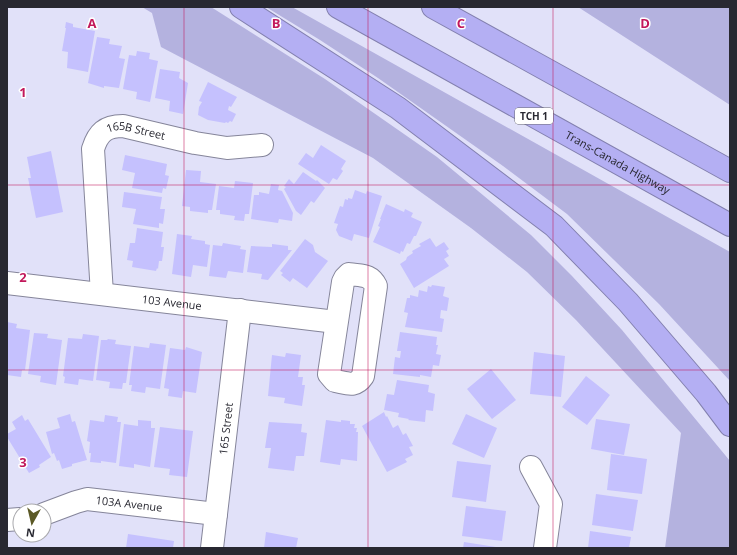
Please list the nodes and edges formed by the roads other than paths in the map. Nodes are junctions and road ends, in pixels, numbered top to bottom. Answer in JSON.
{"nodes":[{"id":1,"x":241,"y":7,"type":"edge"},
{"id":2,"x":338,"y":7,"type":"edge"},
{"id":3,"x":433,"y":7,"type":"edge"},
{"id":4,"x":262,"y":145,"type":"dead end"},
{"id":5,"x":730,"y":171,"type":"edge"},
{"id":6,"x":730,"y":225,"type":"edge"},
{"id":7,"x":7,"y":282,"type":"edge"},
{"id":8,"x":102,"y":294,"type":"junction"},
{"id":9,"x":240,"y":310,"type":"junction"},
{"id":10,"x":336,"y":322,"type":"dead end"},
{"id":11,"x":706,"y":393,"type":"junction"},
{"id":12,"x":730,"y":413,"type":"edge"},
{"id":13,"x":730,"y":425,"type":"edge"},
{"id":14,"x":531,"y":467,"type":"dead end"},
{"id":15,"x":52,"y":511,"type":"edge"},
{"id":16,"x":216,"y":514,"type":"junction"},
{"id":17,"x":212,"y":548,"type":"edge"},
{"id":18,"x":545,"y":548,"type":"edge"}],
"edges":[{"from":1,"to":11,"type":"highway"},
{"from":2,"to":6,"type":"highway","name":"Trans-Canada Highway","number":"TCH 1"},
{"from":3,"to":5,"type":"highway"},
{"from":4,"to":8,"type":"street","name":"165B Street"},
{"from":7,"to":8,"type":"street","name":"103 Avenue"},
{"from":8,"to":9,"type":"street","name":"103 Avenue"},
{"from":9,"to":10,"type":"street","name":"103 Avenue"},
{"from":9,"to":16,"type":"street","name":"165 Street"},
{"from":11,"to":12,"type":"street"},
{"from":11,"to":13,"type":"highway"},
{"from":14,"to":18,"type":"street"},
{"from":15,"to":16,"type":"street","name":"103A Avenue"},
{"from":16,"to":17,"type":"street","name":"165 Street"}]}
